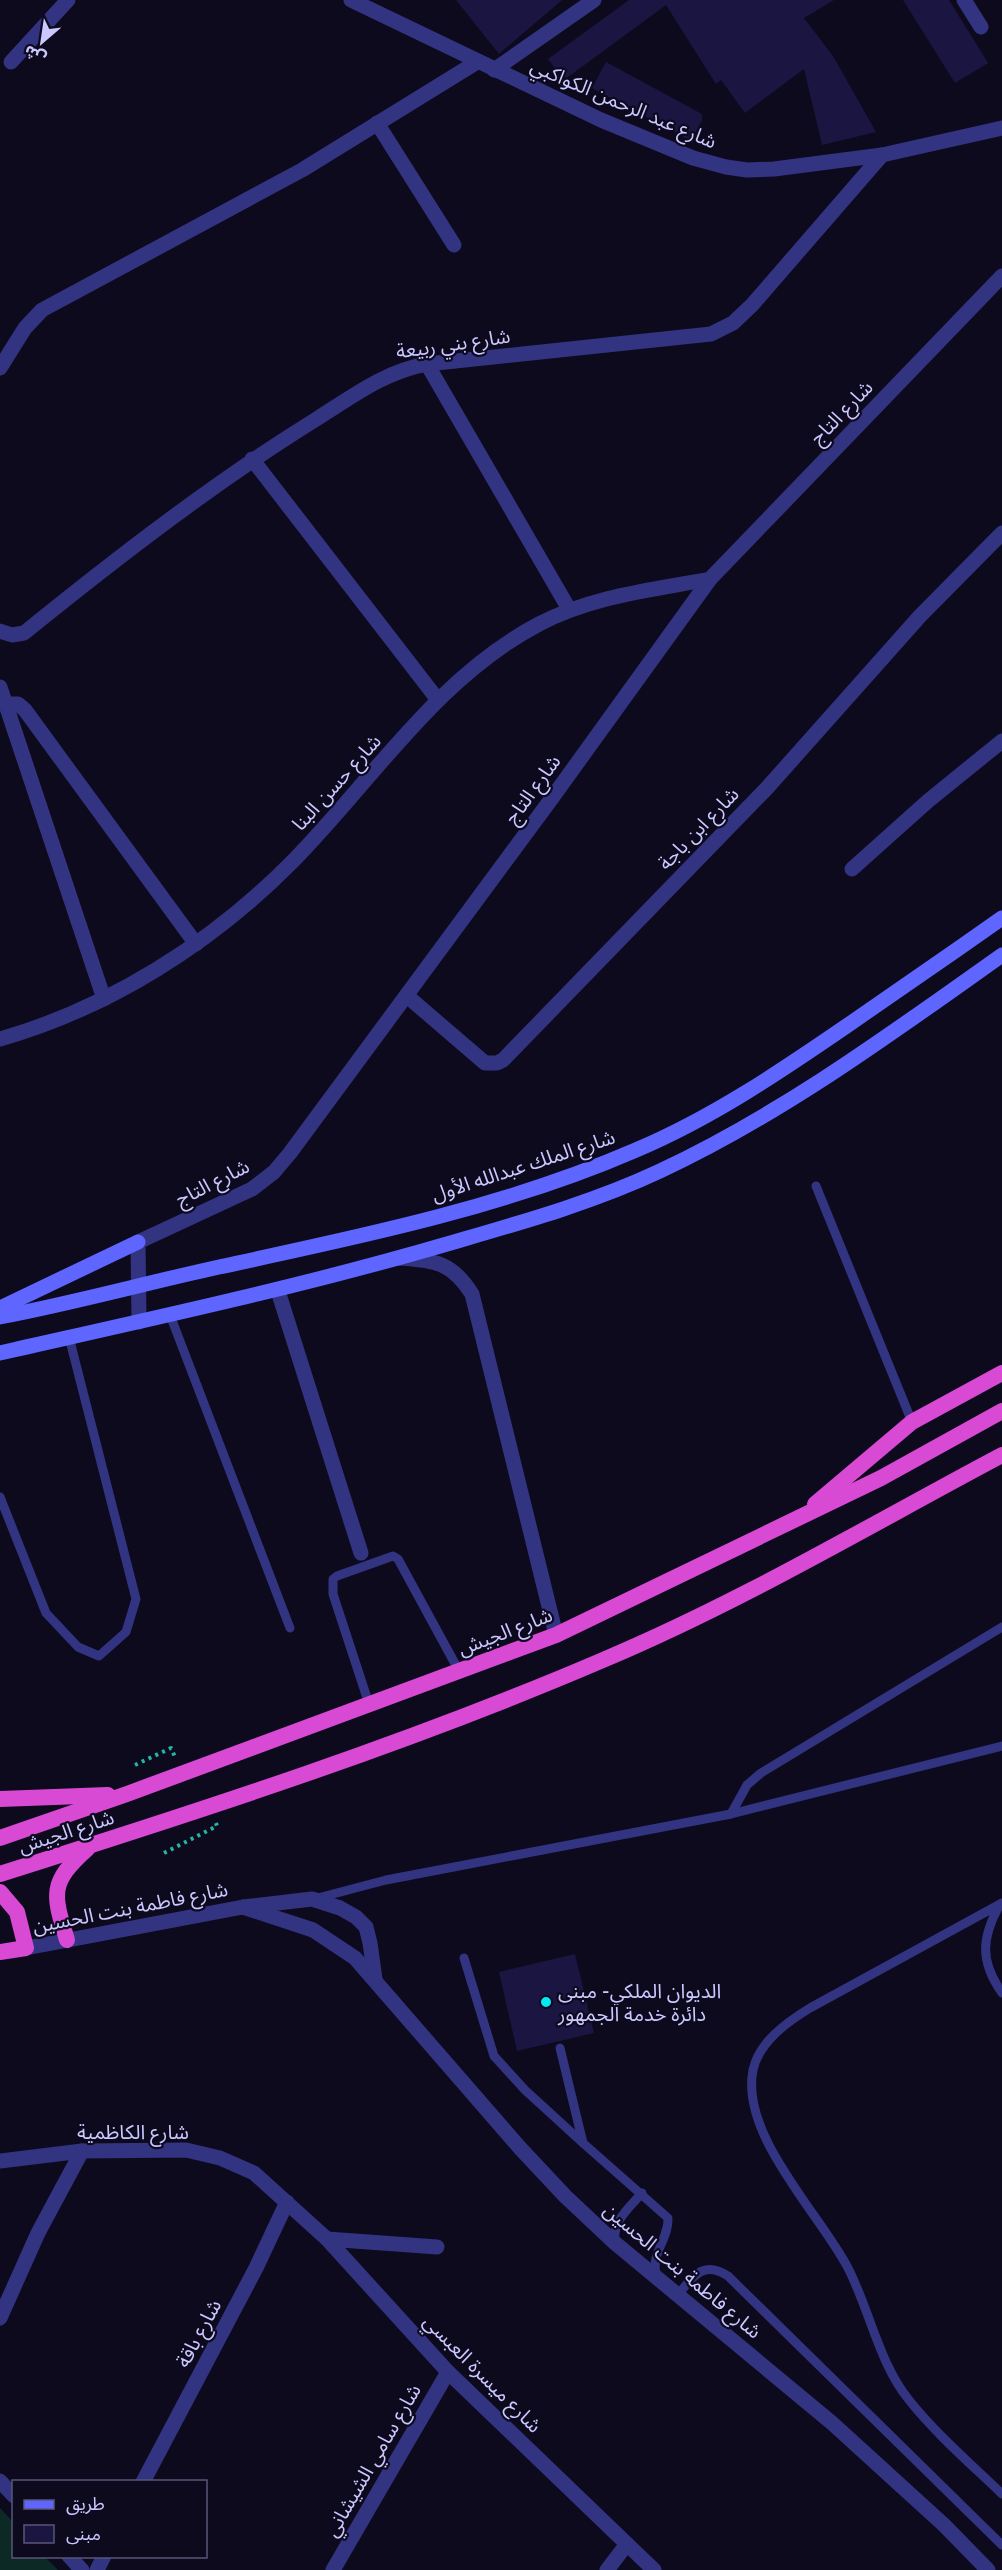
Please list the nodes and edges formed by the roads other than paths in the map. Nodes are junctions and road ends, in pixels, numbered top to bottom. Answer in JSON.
{"nodes":[{"id":1,"x":68,"y":0,"type":"edge"},
{"id":2,"x":353,"y":0,"type":"edge"},
{"id":3,"x":594,"y":0,"type":"edge"},
{"id":4,"x":964,"y":0,"type":"edge"},
{"id":5,"x":981,"y":27,"type":"dead end"},
{"id":6,"x":11,"y":62,"type":"dead end"},
{"id":7,"x":477,"y":62,"type":"junction"},
{"id":8,"x":494,"y":70,"type":"junction"},
{"id":9,"x":377,"y":123,"type":"junction"},
{"id":10,"x":1002,"y":128,"type":"edge"},
{"id":11,"x":882,"y":155,"type":"junction"},
{"id":12,"x":454,"y":245,"type":"dead end"},
{"id":13,"x":1002,"y":276,"type":"edge"},
{"id":14,"x":427,"y":364,"type":"junction"},
{"id":15,"x":0,"y":368,"type":"edge"},
{"id":16,"x":252,"y":459,"type":"junction"},
{"id":17,"x":1002,"y":533,"type":"edge"},
{"id":18,"x":710,"y":579,"type":"junction"},
{"id":19,"x":569,"y":609,"type":"junction"},
{"id":20,"x":0,"y":631,"type":"edge"},
{"id":21,"x":0,"y":687,"type":"edge"},
{"id":22,"x":438,"y":700,"type":"junction"},
{"id":23,"x":6,"y":704,"type":"junction"},
{"id":24,"x":1002,"y":741,"type":"edge"},
{"id":25,"x":852,"y":869,"type":"dead end"},
{"id":26,"x":1002,"y":918,"type":"edge"},
{"id":27,"x":196,"y":944,"type":"junction"},
{"id":28,"x":1002,"y":955,"type":"edge"},
{"id":29,"x":407,"y":996,"type":"junction"},
{"id":30,"x":104,"y":999,"type":"junction"},
{"id":31,"x":0,"y":1039,"type":"edge"},
{"id":32,"x":816,"y":1186,"type":"dead end"},
{"id":33,"x":138,"y":1242,"type":"junction"},
{"id":34,"x":399,"y":1258,"type":"junction"},
{"id":35,"x":138,"y":1285,"type":"junction"},
{"id":36,"x":278,"y":1291,"type":"junction"},
{"id":37,"x":0,"y":1308,"type":"edge"},
{"id":38,"x":170,"y":1315,"type":"junction"},
{"id":39,"x":0,"y":1317,"type":"edge"},
{"id":40,"x":139,"y":1322,"type":"junction"},
{"id":41,"x":69,"y":1337,"type":"junction"},
{"id":42,"x":0,"y":1353,"type":"edge"},
{"id":43,"x":1002,"y":1373,"type":"edge"},
{"id":44,"x":1002,"y":1411,"type":"edge"},
{"id":45,"x":912,"y":1422,"type":"junction"},
{"id":46,"x":1002,"y":1455,"type":"edge"},
{"id":47,"x":0,"y":1497,"type":"edge"},
{"id":48,"x":794,"y":1522,"type":"junction"},
{"id":49,"x":361,"y":1553,"type":"dead end"},
{"id":50,"x":1002,"y":1627,"type":"edge"},
{"id":51,"x":290,"y":1628,"type":"dead end"},
{"id":52,"x":556,"y":1635,"type":"junction"},
{"id":53,"x":459,"y":1671,"type":"junction"},
{"id":54,"x":369,"y":1704,"type":"junction"},
{"id":55,"x":1002,"y":1746,"type":"edge"},
{"id":56,"x":127,"y":1794,"type":"junction"},
{"id":57,"x":0,"y":1799,"type":"edge"},
{"id":58,"x":731,"y":1814,"type":"junction"},
{"id":59,"x":0,"y":1838,"type":"edge"},
{"id":60,"x":93,"y":1845,"type":"junction"},
{"id":61,"x":0,"y":1874,"type":"edge"},
{"id":62,"x":0,"y":1892,"type":"edge"},
{"id":63,"x":312,"y":1899,"type":"junction"},
{"id":64,"x":1001,"y":1903,"type":"edge"},
{"id":65,"x":243,"y":1907,"type":"junction"},
{"id":66,"x":67,"y":1940,"type":"junction"},
{"id":67,"x":26,"y":1948,"type":"junction"},
{"id":68,"x":0,"y":1952,"type":"edge"},
{"id":69,"x":464,"y":1958,"type":"dead end"},
{"id":70,"x":375,"y":1979,"type":"junction"},
{"id":71,"x":1002,"y":1993,"type":"edge"},
{"id":72,"x":560,"y":2048,"type":"dead end"},
{"id":73,"x":583,"y":2143,"type":"junction"},
{"id":74,"x":82,"y":2151,"type":"junction"},
{"id":75,"x":0,"y":2161,"type":"edge"},
{"id":76,"x":642,"y":2193,"type":"junction"},
{"id":77,"x":287,"y":2202,"type":"junction"},
{"id":78,"x":327,"y":2239,"type":"junction"},
{"id":79,"x":615,"y":2243,"type":"junction"},
{"id":80,"x":437,"y":2247,"type":"dead end"},
{"id":81,"x":657,"y":2277,"type":"junction"},
{"id":82,"x":678,"y":2295,"type":"junction"},
{"id":83,"x":0,"y":2318,"type":"edge"},
{"id":84,"x":448,"y":2372,"type":"junction"},
{"id":85,"x":144,"y":2480,"type":"edge"},
{"id":86,"x":0,"y":2481,"type":"edge"},
{"id":87,"x":12,"y":2494,"type":"edge"},
{"id":88,"x":1002,"y":2494,"type":"edge"},
{"id":89,"x":627,"y":2544,"type":"junction"},
{"id":90,"x":1002,"y":2545,"type":"edge"},
{"id":91,"x":71,"y":2558,"type":"edge"},
{"id":92,"x":82,"y":2570,"type":"edge"},
{"id":93,"x":333,"y":2570,"type":"edge"},
{"id":94,"x":607,"y":2570,"type":"edge"},
{"id":95,"x":654,"y":2570,"type":"edge"},
{"id":96,"x":988,"y":2570,"type":"edge"}],
"edges":[{"from":1,"to":6,"type":"street"},
{"from":2,"to":7,"type":"street","name":"شارع عبد الرحمن الكواكبي"},
{"from":3,"to":8,"type":"street"},
{"from":4,"to":5,"type":"street"},
{"from":7,"to":8,"type":"street","name":"شارع عبد الرحمن الكواكبي"},
{"from":7,"to":9,"type":"street"},
{"from":8,"to":11,"type":"street","name":"شارع عبد الرحمن الكواكبي"},
{"from":9,"to":12,"type":"street"},
{"from":9,"to":15,"type":"street"},
{"from":10,"to":11,"type":"street","name":"شارع عبد الرحمن الكواكبي"},
{"from":11,"to":14,"type":"street","name":"شارع بني ربيعة"},
{"from":13,"to":18,"type":"street","name":"شارع التاج"},
{"from":14,"to":16,"type":"street","name":"شارع بني ربيعة"},
{"from":14,"to":19,"type":"street"},
{"from":16,"to":20,"type":"street","name":"شارع بني ربيعة"},
{"from":16,"to":22,"type":"street"},
{"from":17,"to":29,"type":"street","name":"شارع ابن باجة"},
{"from":18,"to":19,"type":"street","name":"شارع حسن البنا"},
{"from":18,"to":29,"type":"street","name":"شارع التاج"},
{"from":19,"to":22,"type":"street","name":"شارع حسن البنا"},
{"from":21,"to":23,"type":"street"},
{"from":22,"to":27,"type":"street","name":"شارع حسن البنا"},
{"from":23,"to":27,"type":"street"},
{"from":23,"to":30,"type":"street"},
{"from":24,"to":25,"type":"street"},
{"from":26,"to":35,"type":"main road","name":"شارع الملك عبدالله الأول"},
{"from":27,"to":30,"type":"street","name":"شارع حسن البنا"},
{"from":28,"to":34,"type":"main road"},
{"from":29,"to":33,"type":"street","name":"شارع التاج"},
{"from":30,"to":31,"type":"street","name":"شارع حسن البنا"},
{"from":32,"to":45,"type":"lane"},
{"from":33,"to":35,"type":"street"},
{"from":33,"to":37,"type":"main road"},
{"from":34,"to":36,"type":"main road"},
{"from":34,"to":52,"type":"street"},
{"from":35,"to":39,"type":"main road","name":"شارع الملك عبدالله الأول"},
{"from":35,"to":40,"type":"street"},
{"from":36,"to":38,"type":"main road"},
{"from":36,"to":49,"type":"street"},
{"from":38,"to":40,"type":"main road"},
{"from":38,"to":51,"type":"lane"},
{"from":40,"to":41,"type":"main road"},
{"from":41,"to":42,"type":"main road"},
{"from":41,"to":47,"type":"lane"},
{"from":43,"to":45,"type":"highway"},
{"from":44,"to":48,"type":"highway","name":"شارع الجيش"},
{"from":45,"to":48,"type":"highway"},
{"from":46,"to":60,"type":"highway","name":"شارع الجيش"},
{"from":48,"to":52,"type":"highway","name":"شارع الجيش"},
{"from":50,"to":58,"type":"lane"},
{"from":52,"to":53,"type":"highway","name":"شارع الجيش"},
{"from":53,"to":54,"type":"highway","name":"شارع الجيش"},
{"from":53,"to":54,"type":"lane"},
{"from":54,"to":56,"type":"highway","name":"شارع الجيش"},
{"from":55,"to":58,"type":"lane"},
{"from":56,"to":57,"type":"highway"},
{"from":56,"to":59,"type":"highway","name":"شارع الجيش"},
{"from":58,"to":63,"type":"lane"},
{"from":60,"to":61,"type":"highway","name":"شارع الجيش"},
{"from":60,"to":66,"type":"highway"},
{"from":62,"to":67,"type":"highway"},
{"from":63,"to":65,"type":"street","name":"شارع فاطمة بنت الحسين"},
{"from":63,"to":70,"type":"street","name":"شارع فاطمة بنت الحسين"},
{"from":64,"to":71,"type":"lane"},
{"from":64,"to":88,"type":"lane"},
{"from":65,"to":66,"type":"street","name":"شارع فاطمة بنت الحسين"},
{"from":65,"to":70,"type":"street","name":"شارع فاطمة بنت الحسين"},
{"from":66,"to":67,"type":"street","name":"شارع فاطمة بنت الحسين"},
{"from":67,"to":68,"type":"highway"},
{"from":69,"to":73,"type":"lane"},
{"from":70,"to":79,"type":"street","name":"شارع فاطمة بنت الحسين"},
{"from":72,"to":73,"type":"lane"},
{"from":73,"to":76,"type":"lane"},
{"from":74,"to":75,"type":"street","name":"شارع الكاظمية"},
{"from":74,"to":77,"type":"street","name":"شارع الكاظمية"},
{"from":74,"to":83,"type":"street"},
{"from":76,"to":79,"type":"lane"},
{"from":76,"to":81,"type":"lane"},
{"from":77,"to":78,"type":"street","name":"شارع ميسرة العبسي"},
{"from":77,"to":85,"type":"street","name":"شارع باقة"},
{"from":78,"to":80,"type":"street"},
{"from":78,"to":84,"type":"street","name":"شارع ميسرة العبسي"},
{"from":79,"to":81,"type":"street","name":"شارع فاطمة بنت الحسين"},
{"from":81,"to":82,"type":"street","name":"شارع فاطمة بنت الحسين"},
{"from":82,"to":90,"type":"lane"},
{"from":82,"to":96,"type":"street","name":"شارع فاطمة بنت الحسين"},
{"from":84,"to":89,"type":"street","name":"شارع ميسرة العبسي"},
{"from":84,"to":93,"type":"street","name":"شارع سامي الشيشاني"},
{"from":86,"to":87,"type":"street"},
{"from":89,"to":94,"type":"street"},
{"from":89,"to":95,"type":"street","name":"شارع ميسرة العبسي"},
{"from":91,"to":92,"type":"street"}]}
